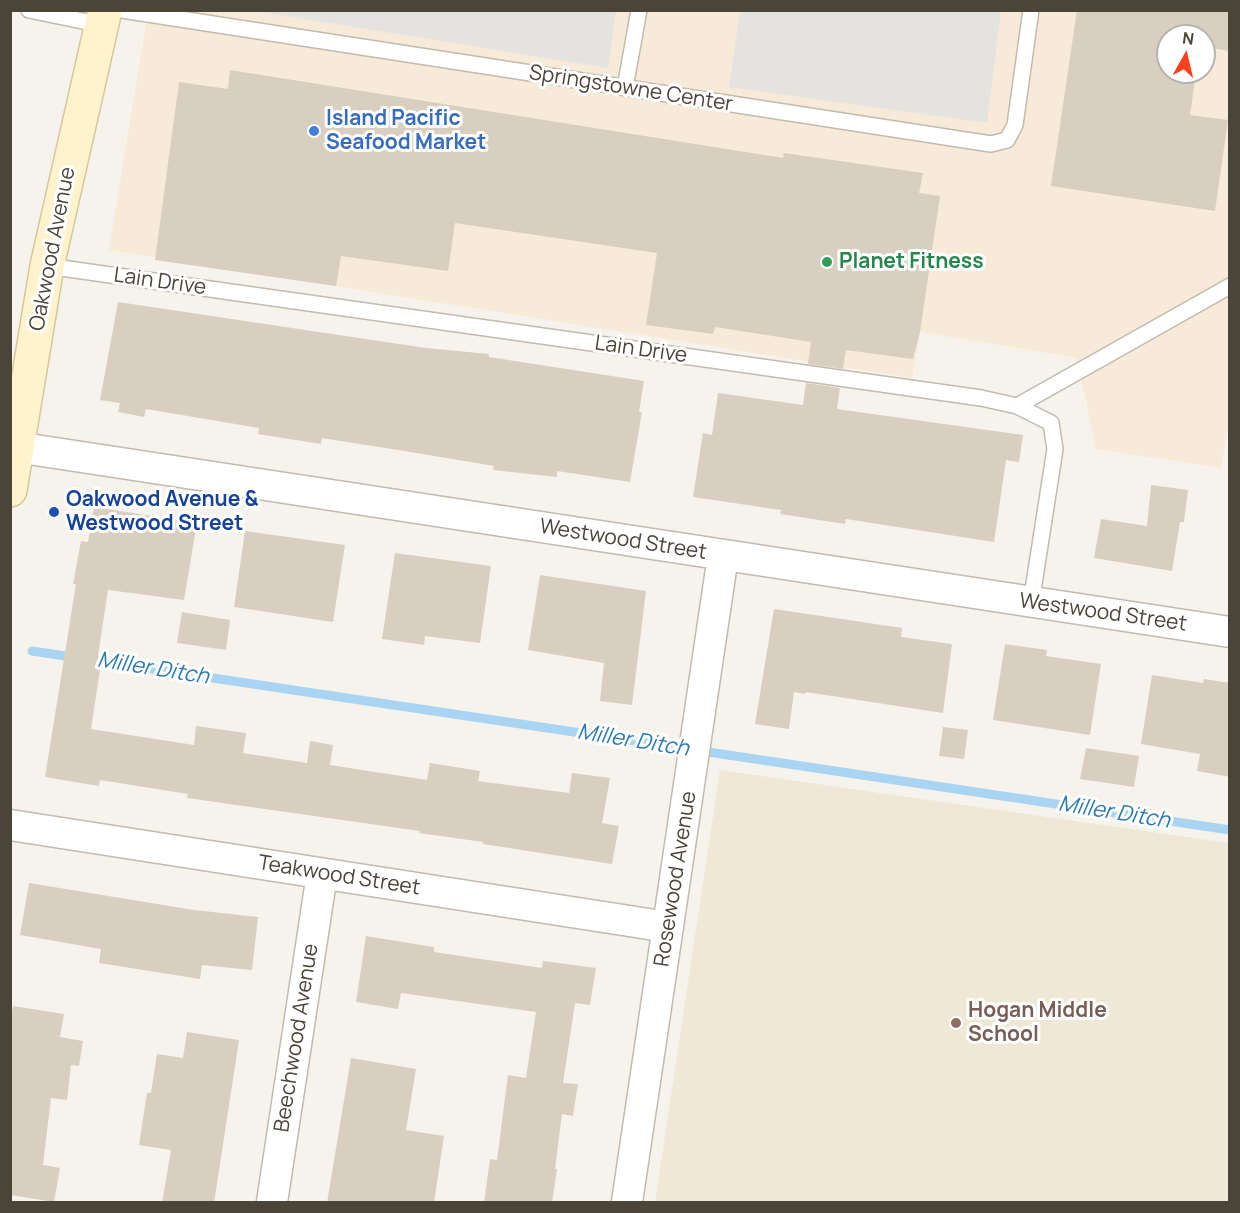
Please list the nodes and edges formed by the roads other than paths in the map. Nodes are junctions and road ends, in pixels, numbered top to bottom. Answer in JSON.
{"nodes":[{"id":1,"x":29,"y":10,"type":"edge"},
{"id":2,"x":639,"y":10,"type":"edge"},
{"id":3,"x":1031,"y":10,"type":"edge"},
{"id":4,"x":110,"y":15,"type":"edge"},
{"id":5,"x":626,"y":88,"type":"junction"},
{"id":6,"x":47,"y":266,"type":"junction"},
{"id":7,"x":1230,"y":286,"type":"edge"},
{"id":8,"x":1017,"y":406,"type":"junction"},
{"id":9,"x":16,"y":447,"type":"junction"},
{"id":10,"x":10,"y":490,"type":"edge"},
{"id":11,"x":723,"y":556,"type":"junction"},
{"id":12,"x":1031,"y":603,"type":"junction"},
{"id":13,"x":1230,"y":632,"type":"edge"},
{"id":14,"x":10,"y":825,"type":"edge"},
{"id":15,"x":322,"y":873,"type":"junction"},
{"id":16,"x":668,"y":927,"type":"junction"},
{"id":17,"x":272,"y":1203,"type":"edge"},
{"id":18,"x":627,"y":1203,"type":"edge"}],
"edges":[{"from":1,"to":4,"type":"lane","name":"Springstowne Center"},
{"from":2,"to":5,"type":"lane"},
{"from":3,"to":5,"type":"lane","name":"Springstowne Center"},
{"from":4,"to":5,"type":"lane","name":"Springstowne Center"},
{"from":4,"to":6,"type":"main road","name":"Oakwood Avenue"},
{"from":6,"to":8,"type":"lane","name":"Lain Drive"},
{"from":6,"to":9,"type":"main road","name":"Oakwood Avenue"},
{"from":7,"to":8,"type":"lane"},
{"from":8,"to":12,"type":"lane","name":"Lain Drive"},
{"from":9,"to":10,"type":"main road","name":"Oakwood Avenue"},
{"from":9,"to":11,"type":"street","name":"Westwood Street"},
{"from":11,"to":12,"type":"street","name":"Westwood Street"},
{"from":11,"to":16,"type":"street","name":"Rosewood Avenue"},
{"from":12,"to":13,"type":"street","name":"Westwood Street"},
{"from":14,"to":15,"type":"street","name":"Teakwood Street"},
{"from":15,"to":16,"type":"street","name":"Teakwood Street"},
{"from":15,"to":17,"type":"street","name":"Beechwood Avenue"},
{"from":16,"to":18,"type":"street","name":"Rosewood Avenue"}]}
